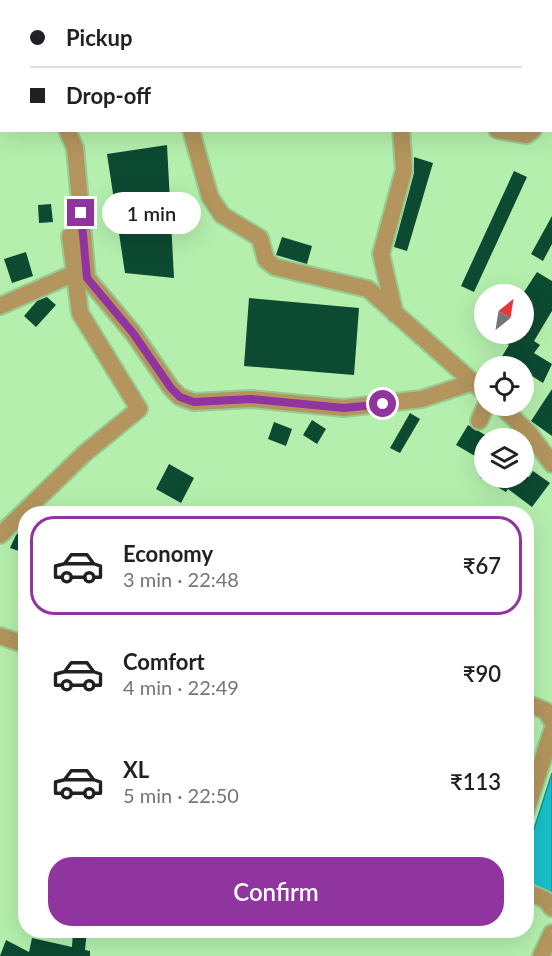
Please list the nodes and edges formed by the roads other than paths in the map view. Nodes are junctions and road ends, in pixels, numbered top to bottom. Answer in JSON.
{"nodes":[{"id":1,"x":68,"y":132,"type":"edge"},
{"id":2,"x":192,"y":132,"type":"edge"},
{"id":3,"x":401,"y":132,"type":"edge"},
{"id":4,"x":509,"y":132,"type":"edge"},
{"id":5,"x":530,"y":132,"type":"edge"},
{"id":6,"x":70,"y":236,"type":"dead end"},
{"id":7,"x":75,"y":273,"type":"junction"},
{"id":8,"x":0,"y":306,"type":"edge"},
{"id":9,"x":395,"y":314,"type":"junction"},
{"id":10,"x":474,"y":382,"type":"edge"},
{"id":11,"x":474,"y":388,"type":"edge"},
{"id":12,"x":481,"y":416,"type":"edge"},
{"id":13,"x":511,"y":416,"type":"edge"},
{"id":14,"x":479,"y":421,"type":"dead end"},
{"id":15,"x":552,"y":464,"type":"edge"},
{"id":16,"x":30,"y":506,"type":"edge"},
{"id":17,"x":18,"y":518,"type":"edge"},
{"id":18,"x":0,"y":535,"type":"edge"},
{"id":19,"x":0,"y":636,"type":"edge"},
{"id":20,"x":18,"y":642,"type":"edge"},
{"id":21,"x":534,"y":706,"type":"edge"},
{"id":22,"x":552,"y":721,"type":"edge"},
{"id":23,"x":552,"y":731,"type":"edge"},
{"id":24,"x":534,"y":786,"type":"edge"},
{"id":25,"x":534,"y":895,"type":"edge"},
{"id":26,"x":552,"y":908,"type":"edge"},
{"id":27,"x":552,"y":933,"type":"edge"},
{"id":28,"x":541,"y":956,"type":"edge"}],
"edges":[{"from":1,"to":11,"type":"street"},
{"from":2,"to":9,"type":"street"},
{"from":3,"to":9,"type":"street"},
{"from":4,"to":5,"type":"street"},
{"from":6,"to":7,"type":"street"},
{"from":7,"to":8,"type":"street"},
{"from":7,"to":16,"type":"street"},
{"from":9,"to":10,"type":"street"},
{"from":12,"to":14,"type":"street"},
{"from":13,"to":15,"type":"street"},
{"from":17,"to":18,"type":"street"},
{"from":19,"to":20,"type":"street"},
{"from":21,"to":22,"type":"street"},
{"from":23,"to":24,"type":"street"},
{"from":25,"to":26,"type":"street"},
{"from":27,"to":28,"type":"street"}]}
